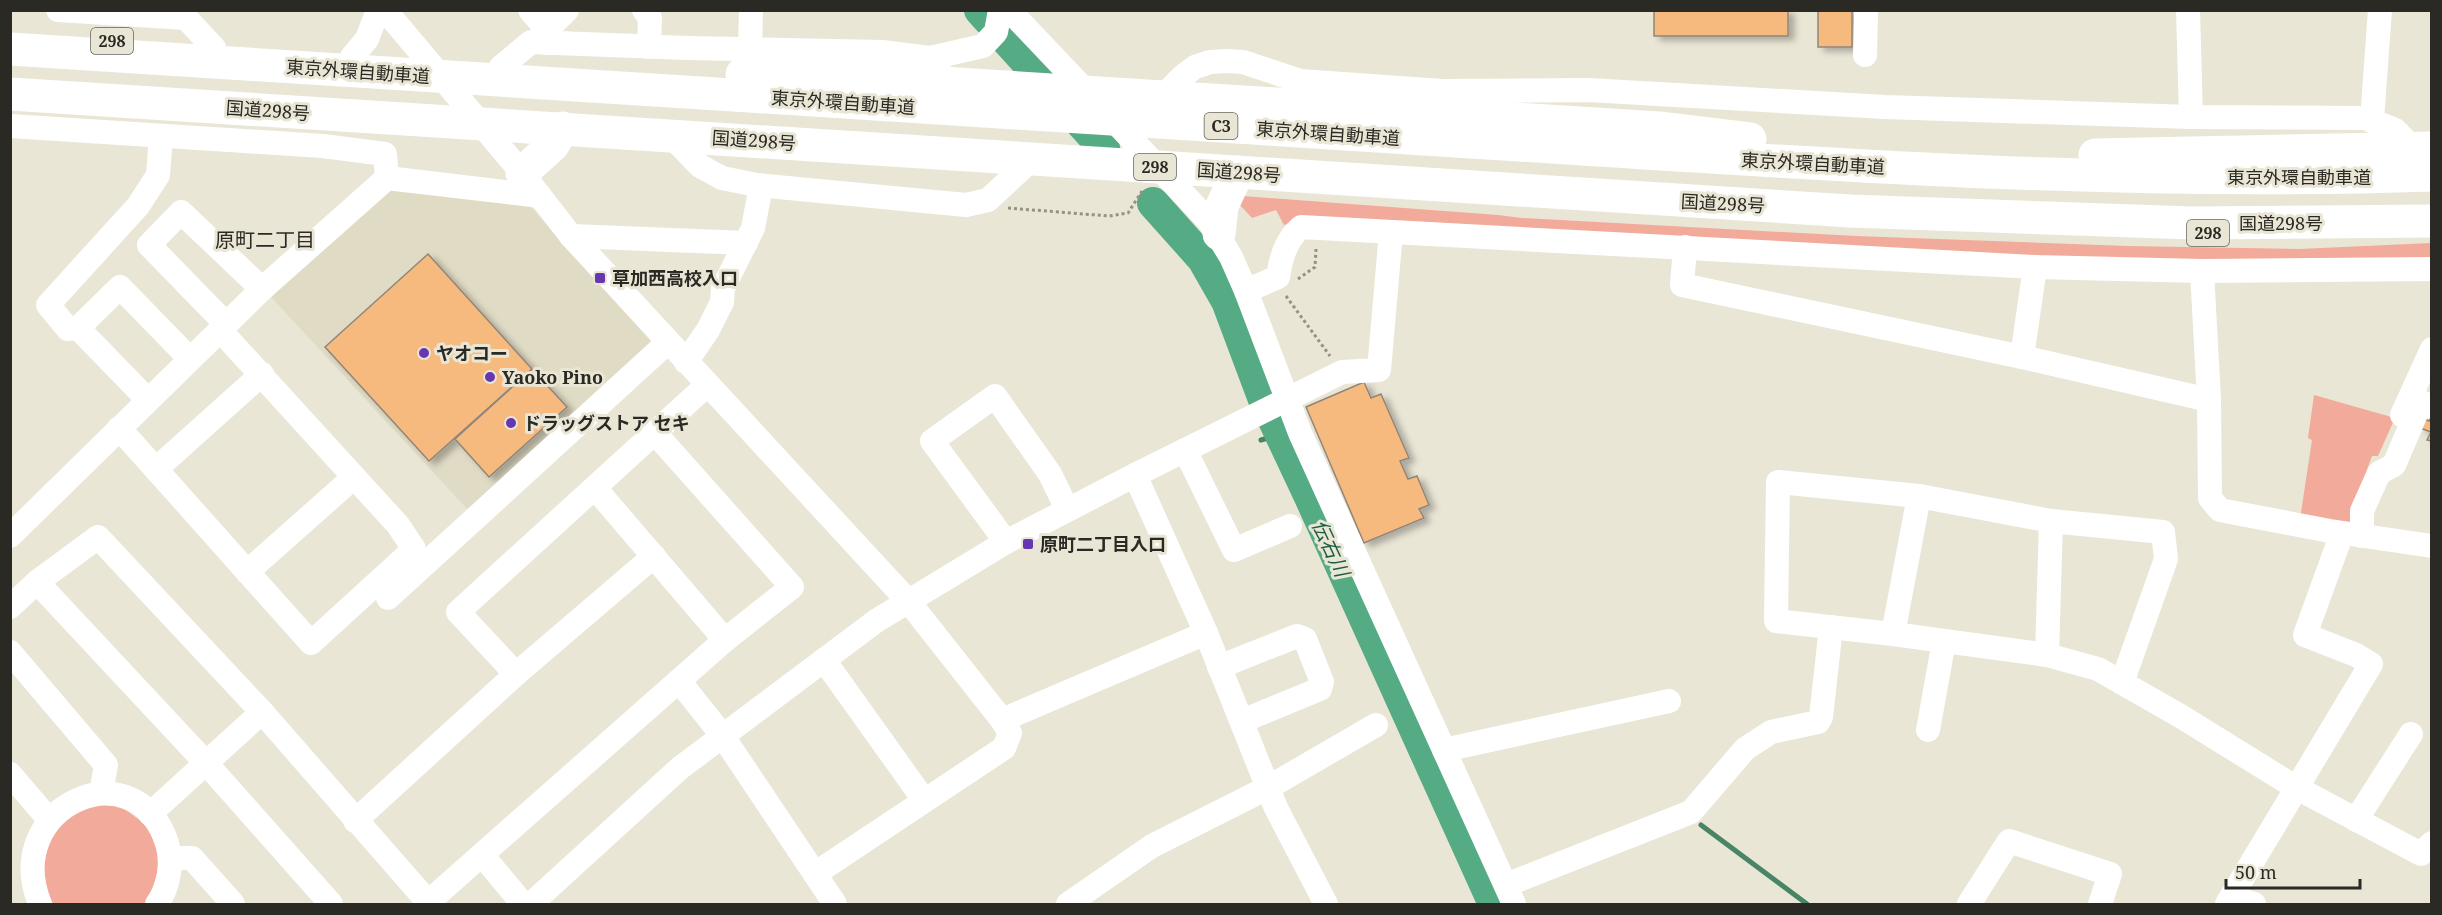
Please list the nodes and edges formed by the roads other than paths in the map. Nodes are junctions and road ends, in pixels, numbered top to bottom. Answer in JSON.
{"nodes":[{"id":1,"x":58,"y":10,"type":"edge"},
{"id":2,"x":378,"y":10,"type":"edge"},
{"id":3,"x":385,"y":10,"type":"edge"},
{"id":4,"x":530,"y":10,"type":"edge"},
{"id":5,"x":567,"y":10,"type":"edge"},
{"id":6,"x":644,"y":10,"type":"edge"},
{"id":7,"x":751,"y":10,"type":"edge"},
{"id":8,"x":1000,"y":10,"type":"edge"},
{"id":9,"x":1009,"y":10,"type":"edge"},
{"id":10,"x":1866,"y":10,"type":"edge"},
{"id":11,"x":2188,"y":10,"type":"edge"},
{"id":12,"x":2380,"y":10,"type":"edge"},
{"id":13,"x":10,"y":34,"type":"edge"},
{"id":14,"x":547,"y":37,"type":"junction"},
{"id":15,"x":649,"y":47,"type":"junction"},
{"id":16,"x":214,"y":48,"type":"junction"},
{"id":17,"x":10,"y":49,"type":"edge"},
{"id":18,"x":750,"y":49,"type":"junction"},
{"id":19,"x":1865,"y":55,"type":"dead end"},
{"id":20,"x":352,"y":57,"type":"junction"},
{"id":21,"x":930,"y":58,"type":"junction"},
{"id":22,"x":501,"y":67,"type":"junction"},
{"id":23,"x":424,"y":69,"type":"junction"},
{"id":24,"x":10,"y":82,"type":"edge"},
{"id":25,"x":80,"y":86,"type":"junction"},
{"id":26,"x":10,"y":94,"type":"edge"},
{"id":27,"x":958,"y":96,"type":"junction"},
{"id":28,"x":1098,"y":105,"type":"junction"},
{"id":29,"x":1164,"y":109,"type":"junction"},
{"id":30,"x":359,"y":116,"type":"junction"},
{"id":31,"x":2191,"y":117,"type":"junction"},
{"id":32,"x":2372,"y":120,"type":"junction"},
{"id":33,"x":479,"y":123,"type":"junction"},
{"id":34,"x":10,"y":126,"type":"edge"},
{"id":35,"x":563,"y":128,"type":"junction"},
{"id":36,"x":670,"y":135,"type":"junction"},
{"id":37,"x":160,"y":136,"type":"junction"},
{"id":38,"x":323,"y":146,"type":"junction"},
{"id":39,"x":1857,"y":152,"type":"junction"},
{"id":40,"x":1032,"y":159,"type":"junction"},
{"id":41,"x":2423,"y":159,"type":"edge"},
{"id":42,"x":1158,"y":167,"type":"junction"},
{"id":43,"x":1238,"y":172,"type":"junction"},
{"id":44,"x":387,"y":178,"type":"junction"},
{"id":45,"x":531,"y":184,"type":"junction"},
{"id":46,"x":761,"y":186,"type":"junction"},
{"id":47,"x":2432,"y":207,"type":"edge"},
{"id":48,"x":1850,"y":211,"type":"junction"},
{"id":49,"x":1985,"y":216,"type":"junction"},
{"id":50,"x":2432,"y":221,"type":"edge"},
{"id":51,"x":1391,"y":232,"type":"junction"},
{"id":52,"x":2432,"y":233,"type":"edge"},
{"id":53,"x":1219,"y":234,"type":"junction"},
{"id":54,"x":571,"y":236,"type":"junction"},
{"id":55,"x":746,"y":243,"type":"junction"},
{"id":56,"x":1685,"y":247,"type":"junction"},
{"id":57,"x":2035,"y":267,"type":"junction"},
{"id":58,"x":2432,"y":269,"type":"edge"},
{"id":59,"x":2202,"y":271,"type":"junction"},
{"id":60,"x":262,"y":289,"type":"junction"},
{"id":61,"x":1246,"y":291,"type":"junction"},
{"id":62,"x":223,"y":327,"type":"junction"},
{"id":63,"x":78,"y":328,"type":"junction"},
{"id":64,"x":668,"y":342,"type":"junction"},
{"id":65,"x":2432,"y":349,"type":"edge"},
{"id":66,"x":2022,"y":357,"type":"junction"},
{"id":67,"x":190,"y":359,"type":"junction"},
{"id":68,"x":686,"y":362,"type":"junction"},
{"id":69,"x":262,"y":374,"type":"junction"},
{"id":70,"x":707,"y":385,"type":"junction"},
{"id":71,"x":2427,"y":398,"type":"edge"},
{"id":72,"x":147,"y":399,"type":"junction"},
{"id":73,"x":2209,"y":400,"type":"junction"},
{"id":74,"x":1282,"y":403,"type":"junction"},
{"id":75,"x":119,"y":428,"type":"junction"},
{"id":76,"x":655,"y":433,"type":"junction"},
{"id":77,"x":1185,"y":450,"type":"junction"},
{"id":78,"x":156,"y":469,"type":"junction"},
{"id":79,"x":2379,"y":473,"type":"junction"},
{"id":80,"x":1135,"y":475,"type":"junction"},
{"id":81,"x":353,"y":478,"type":"junction"},
{"id":82,"x":595,"y":488,"type":"junction"},
{"id":83,"x":1919,"y":496,"type":"junction"},
{"id":84,"x":1067,"y":509,"type":"junction"},
{"id":85,"x":2051,"y":521,"type":"junction"},
{"id":86,"x":1290,"y":526,"type":"dead end"},
{"id":87,"x":2352,"y":534,"type":"junction"},
{"id":88,"x":10,"y":536,"type":"edge"},
{"id":89,"x":1006,"y":542,"type":"junction"},
{"id":90,"x":2432,"y":546,"type":"edge"},
{"id":91,"x":654,"y":556,"type":"junction"},
{"id":92,"x":247,"y":573,"type":"junction"},
{"id":93,"x":37,"y":582,"type":"junction"},
{"id":94,"x":387,"y":598,"type":"dead end"},
{"id":95,"x":909,"y":602,"type":"junction"},
{"id":96,"x":10,"y":607,"type":"edge"},
{"id":97,"x":1831,"y":627,"type":"junction"},
{"id":98,"x":1206,"y":633,"type":"junction"},
{"id":99,"x":1893,"y":634,"type":"junction"},
{"id":100,"x":726,"y":640,"type":"junction"},
{"id":101,"x":1944,"y":641,"type":"junction"},
{"id":102,"x":10,"y":652,"type":"edge"},
{"id":103,"x":2047,"y":655,"type":"junction"},
{"id":104,"x":824,"y":660,"type":"junction"},
{"id":105,"x":1220,"y":667,"type":"junction"},
{"id":106,"x":516,"y":674,"type":"junction"},
{"id":107,"x":679,"y":681,"type":"junction"},
{"id":108,"x":2122,"y":683,"type":"junction"},
{"id":109,"x":1669,"y":701,"type":"dead end"},
{"id":110,"x":262,"y":712,"type":"junction"},
{"id":111,"x":1002,"y":720,"type":"junction"},
{"id":112,"x":1242,"y":721,"type":"junction"},
{"id":113,"x":1376,"y":725,"type":"dead end"},
{"id":114,"x":1928,"y":730,"type":"dead end"},
{"id":115,"x":2411,"y":734,"type":"dead end"},
{"id":116,"x":722,"y":735,"type":"junction"},
{"id":117,"x":1444,"y":750,"type":"junction"},
{"id":118,"x":206,"y":763,"type":"junction"},
{"id":119,"x":10,"y":774,"type":"edge"},
{"id":120,"x":1269,"y":787,"type":"junction"},
{"id":121,"x":2295,"y":788,"type":"junction"},
{"id":122,"x":101,"y":793,"type":"junction"},
{"id":123,"x":924,"y":800,"type":"junction"},
{"id":124,"x":150,"y":814,"type":"junction"},
{"id":125,"x":46,"y":816,"type":"junction"},
{"id":126,"x":2356,"y":820,"type":"junction"},
{"id":127,"x":355,"y":821,"type":"junction"},
{"id":128,"x":2432,"y":843,"type":"edge"},
{"id":129,"x":482,"y":855,"type":"junction"},
{"id":130,"x":170,"y":858,"type":"junction"},
{"id":131,"x":19,"y":863,"type":"edge"},
{"id":132,"x":816,"y":873,"type":"junction"},
{"id":133,"x":1510,"y":895,"type":"edge"},
{"id":134,"x":2238,"y":902,"type":"edge"},
{"id":135,"x":427,"y":903,"type":"edge"},
{"id":136,"x":40,"y":904,"type":"edge"},
{"id":137,"x":157,"y":904,"type":"edge"},
{"id":138,"x":233,"y":904,"type":"edge"},
{"id":139,"x":331,"y":904,"type":"edge"},
{"id":140,"x":523,"y":904,"type":"edge"},
{"id":141,"x":531,"y":904,"type":"edge"},
{"id":142,"x":835,"y":904,"type":"edge"},
{"id":143,"x":1068,"y":904,"type":"edge"},
{"id":144,"x":1326,"y":904,"type":"edge"},
{"id":145,"x":1969,"y":904,"type":"edge"},
{"id":146,"x":2100,"y":904,"type":"edge"}],
"edges":[{"from":1,"to":16,"type":"street"},
{"from":2,"to":20,"type":"street"},
{"from":3,"to":23,"type":"street"},
{"from":4,"to":14,"type":"street"},
{"from":5,"to":14,"type":"street"},
{"from":6,"to":15,"type":"street"},
{"from":7,"to":18,"type":"street"},
{"from":8,"to":21,"type":"street"},
{"from":9,"to":28,"type":"street"},
{"from":10,"to":19,"type":"street"},
{"from":11,"to":31,"type":"street"},
{"from":12,"to":32,"type":"street"},
{"from":13,"to":16,"type":"highway","number":"298"},
{"from":14,"to":15,"type":"street"},
{"from":14,"to":22,"type":"street"},
{"from":15,"to":18,"type":"street"},
{"from":16,"to":20,"type":"highway","number":"298"},
{"from":17,"to":23,"type":"highway","name":"東京外環自動車道","number":"C3"},
{"from":18,"to":21,"type":"street"},
{"from":20,"to":23,"type":"highway","number":"298"},
{"from":21,"to":27,"type":"street"},
{"from":22,"to":23,"type":"highway","number":"298"},
{"from":22,"to":27,"type":"highway","number":"298"},
{"from":23,"to":33,"type":"street"},
{"from":23,"to":39,"type":"highway"},
{"from":23,"to":41,"type":"highway","name":"東京外環自動車道","number":"C3"},
{"from":24,"to":25,"type":"highway","name":"東京外環自動車道","number":"C3"},
{"from":25,"to":47,"type":"highway","name":"東京外環自動車道","number":"C3"},
{"from":25,"to":48,"type":"highway"},
{"from":26,"to":30,"type":"highway","name":"国道298号","number":"298"},
{"from":27,"to":28,"type":"highway","number":"298"},
{"from":28,"to":29,"type":"highway","number":"298"},
{"from":28,"to":42,"type":"street"},
{"from":29,"to":31,"type":"street"},
{"from":29,"to":39,"type":"highway","number":"298"},
{"from":30,"to":33,"type":"highway","name":"国道298号","number":"298"},
{"from":30,"to":38,"type":"street"},
{"from":31,"to":32,"type":"street"},
{"from":32,"to":41,"type":"street"},
{"from":33,"to":35,"type":"highway","name":"国道298号","number":"298"},
{"from":33,"to":45,"type":"street"},
{"from":34,"to":37,"type":"street"},
{"from":35,"to":36,"type":"highway","name":"国道298号","number":"298"},
{"from":35,"to":45,"type":"highway"},
{"from":36,"to":40,"type":"highway","name":"国道298号","number":"298"},
{"from":36,"to":46,"type":"street"},
{"from":37,"to":38,"type":"street"},
{"from":37,"to":63,"type":"street"},
{"from":38,"to":44,"type":"street"},
{"from":39,"to":41,"type":"highway","number":"298"},
{"from":40,"to":42,"type":"highway","name":"国道298号","number":"298"},
{"from":40,"to":46,"type":"street"},
{"from":42,"to":43,"type":"highway","name":"国道298号","number":"298"},
{"from":42,"to":53,"type":"street"},
{"from":43,"to":48,"type":"highway","name":"国道298号","number":"298"},
{"from":43,"to":53,"type":"highway"},
{"from":44,"to":45,"type":"street"},
{"from":44,"to":60,"type":"street"},
{"from":45,"to":54,"type":"street"},
{"from":46,"to":55,"type":"street"},
{"from":48,"to":49,"type":"highway","name":"国道298号","number":"298"},
{"from":49,"to":50,"type":"highway","name":"国道298号","number":"298"},
{"from":49,"to":52,"type":"highway","number":"298"},
{"from":51,"to":56,"type":"street"},
{"from":51,"to":61,"type":"street"},
{"from":51,"to":74,"type":"street"},
{"from":53,"to":61,"type":"street"},
{"from":54,"to":55,"type":"street"},
{"from":54,"to":64,"type":"street"},
{"from":55,"to":68,"type":"street"},
{"from":56,"to":57,"type":"street"},
{"from":56,"to":66,"type":"street"},
{"from":57,"to":59,"type":"street"},
{"from":57,"to":66,"type":"street"},
{"from":58,"to":59,"type":"street"},
{"from":59,"to":73,"type":"street"},
{"from":60,"to":62,"type":"street"},
{"from":60,"to":62,"type":"street"},
{"from":61,"to":74,"type":"street"},
{"from":62,"to":67,"type":"street"},
{"from":62,"to":69,"type":"street"},
{"from":63,"to":67,"type":"street"},
{"from":63,"to":72,"type":"street"},
{"from":64,"to":68,"type":"street"},
{"from":64,"to":94,"type":"street"},
{"from":65,"to":79,"type":"street"},
{"from":66,"to":73,"type":"street"},
{"from":67,"to":72,"type":"street"},
{"from":68,"to":70,"type":"street"},
{"from":69,"to":78,"type":"street"},
{"from":69,"to":81,"type":"street"},
{"from":70,"to":76,"type":"street"},
{"from":70,"to":95,"type":"street"},
{"from":71,"to":79,"type":"street"},
{"from":72,"to":75,"type":"street"},
{"from":73,"to":87,"type":"street"},
{"from":74,"to":77,"type":"street"},
{"from":74,"to":117,"type":"street"},
{"from":75,"to":78,"type":"street"},
{"from":75,"to":88,"type":"street"},
{"from":76,"to":82,"type":"street"},
{"from":76,"to":100,"type":"street"},
{"from":77,"to":80,"type":"street"},
{"from":77,"to":86,"type":"street"},
{"from":78,"to":92,"type":"street"},
{"from":79,"to":87,"type":"street"},
{"from":80,"to":84,"type":"street"},
{"from":80,"to":98,"type":"street"},
{"from":81,"to":92,"type":"street"},
{"from":81,"to":92,"type":"street"},
{"from":82,"to":91,"type":"street"},
{"from":82,"to":106,"type":"street"},
{"from":83,"to":85,"type":"street"},
{"from":83,"to":97,"type":"street"},
{"from":83,"to":99,"type":"street"},
{"from":84,"to":89,"type":"street"},
{"from":84,"to":89,"type":"street"},
{"from":85,"to":103,"type":"street"},
{"from":85,"to":108,"type":"street"},
{"from":87,"to":90,"type":"street"},
{"from":87,"to":121,"type":"street"},
{"from":89,"to":95,"type":"street"},
{"from":91,"to":100,"type":"street"},
{"from":91,"to":106,"type":"street"},
{"from":93,"to":96,"type":"street"},
{"from":93,"to":110,"type":"street"},
{"from":93,"to":118,"type":"street"},
{"from":95,"to":104,"type":"street"},
{"from":95,"to":111,"type":"street"},
{"from":97,"to":99,"type":"street"},
{"from":97,"to":133,"type":"street"},
{"from":98,"to":105,"type":"street"},
{"from":98,"to":111,"type":"street"},
{"from":99,"to":101,"type":"street"},
{"from":100,"to":107,"type":"street"},
{"from":101,"to":103,"type":"street"},
{"from":101,"to":114,"type":"street"},
{"from":102,"to":122,"type":"street"},
{"from":103,"to":108,"type":"street"},
{"from":104,"to":116,"type":"street"},
{"from":104,"to":123,"type":"street"},
{"from":105,"to":112,"type":"street"},
{"from":105,"to":112,"type":"street"},
{"from":106,"to":127,"type":"street"},
{"from":107,"to":116,"type":"street"},
{"from":107,"to":129,"type":"street"},
{"from":108,"to":121,"type":"street"},
{"from":109,"to":117,"type":"street"},
{"from":110,"to":118,"type":"street"},
{"from":110,"to":127,"type":"street"},
{"from":111,"to":123,"type":"street"},
{"from":112,"to":120,"type":"street"},
{"from":113,"to":120,"type":"street"},
{"from":115,"to":126,"type":"street"},
{"from":116,"to":132,"type":"street"},
{"from":116,"to":141,"type":"street"},
{"from":117,"to":133,"type":"street"},
{"from":118,"to":124,"type":"street"},
{"from":118,"to":139,"type":"street"},
{"from":119,"to":125,"type":"street"},
{"from":120,"to":143,"type":"street"},
{"from":120,"to":144,"type":"street"},
{"from":121,"to":126,"type":"street"},
{"from":121,"to":134,"type":"street"},
{"from":122,"to":124,"type":"street"},
{"from":122,"to":125,"type":"street"},
{"from":123,"to":132,"type":"street"},
{"from":124,"to":130,"type":"street"},
{"from":125,"to":131,"type":"street"},
{"from":126,"to":128,"type":"street"},
{"from":127,"to":135,"type":"street"},
{"from":129,"to":135,"type":"street"},
{"from":129,"to":140,"type":"street"},
{"from":130,"to":137,"type":"street"},
{"from":130,"to":138,"type":"street"},
{"from":131,"to":136,"type":"street"},
{"from":132,"to":142,"type":"street"},
{"from":145,"to":146,"type":"street"}]}
